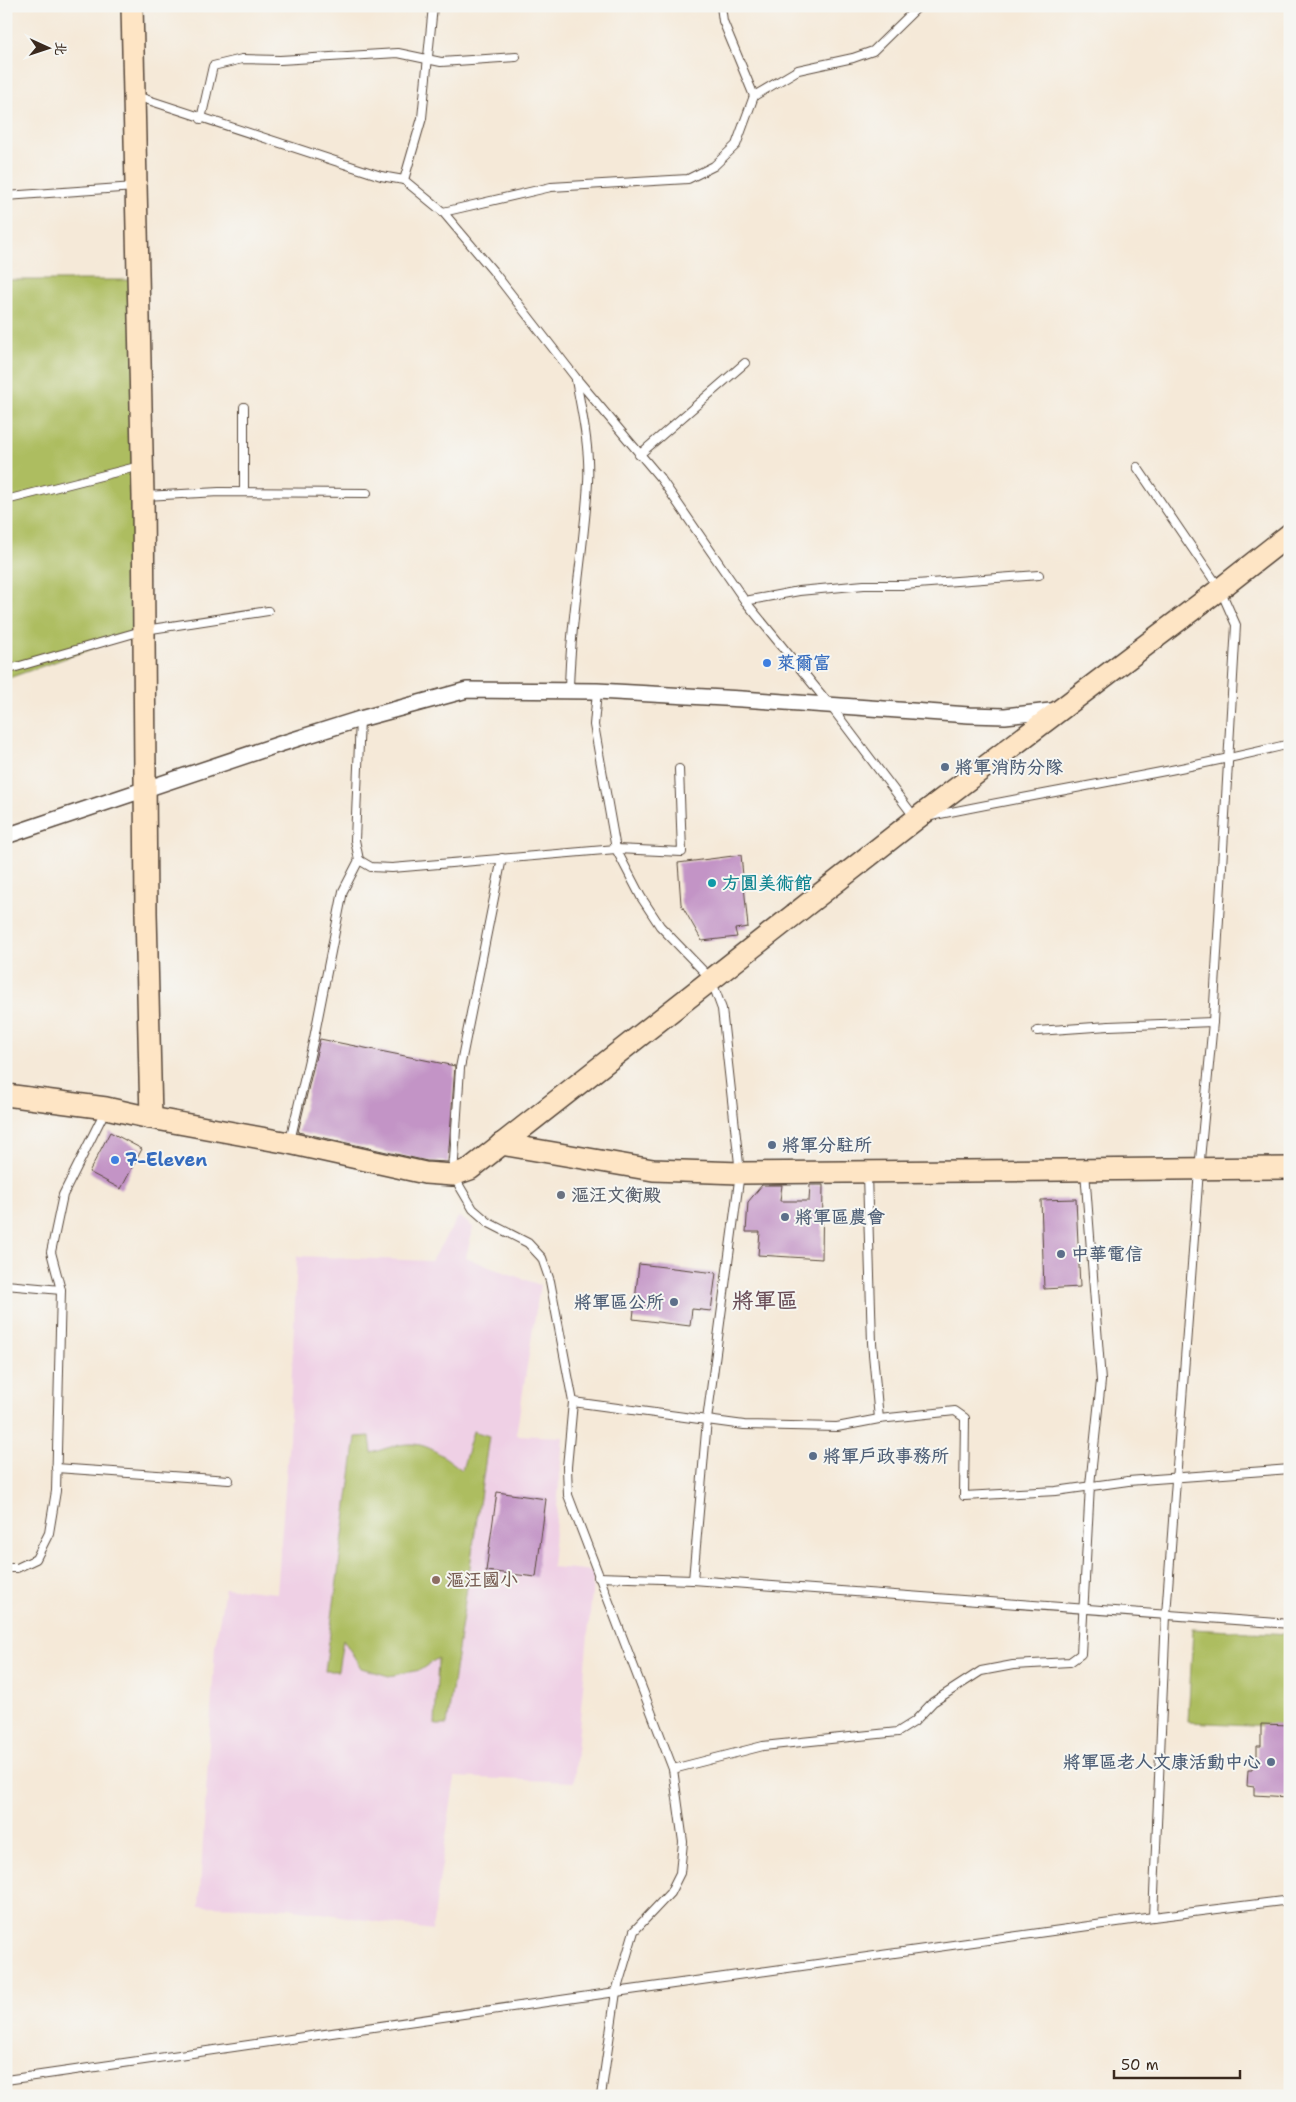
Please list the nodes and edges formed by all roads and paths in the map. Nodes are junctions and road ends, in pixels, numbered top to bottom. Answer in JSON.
{"nodes":[{"id":1,"x":132,"y":6,"type":"edge"},
{"id":2,"x":433,"y":6,"type":"edge"},
{"id":3,"x":721,"y":6,"type":"edge"},
{"id":4,"x":919,"y":6,"type":"edge"},
{"id":5,"x":516,"y":57,"type":"dead end"},
{"id":6,"x":428,"y":59,"type":"junction"},
{"id":7,"x":134,"y":96,"type":"junction"},
{"id":8,"x":754,"y":96,"type":"junction"},
{"id":9,"x":200,"y":119,"type":"junction"},
{"id":10,"x":404,"y":180,"type":"junction"},
{"id":11,"x":137,"y":187,"type":"junction"},
{"id":12,"x":6,"y":196,"type":"edge"},
{"id":13,"x":443,"y":212,"type":"junction"},
{"id":14,"x":745,"y":363,"type":"dead end"},
{"id":15,"x":576,"y":378,"type":"junction"},
{"id":16,"x":244,"y":407,"type":"dead end"},
{"id":17,"x":639,"y":455,"type":"junction"},
{"id":18,"x":142,"y":465,"type":"junction"},
{"id":19,"x":1137,"y":467,"type":"dead end"},
{"id":20,"x":244,"y":491,"type":"junction"},
{"id":21,"x":367,"y":493,"type":"dead end"},
{"id":22,"x":143,"y":496,"type":"junction"},
{"id":23,"x":6,"y":500,"type":"edge"},
{"id":24,"x":1290,"y":534,"type":"edge"},
{"id":25,"x":1039,"y":575,"type":"dead end"},
{"id":26,"x":1220,"y":589,"type":"junction"},
{"id":27,"x":745,"y":601,"type":"junction"},
{"id":28,"x":268,"y":611,"type":"dead end"},
{"id":29,"x":145,"y":630,"type":"junction"},
{"id":30,"x":6,"y":670,"type":"edge"},
{"id":31,"x":569,"y":691,"type":"junction"},
{"id":32,"x":597,"y":691,"type":"junction"},
{"id":33,"x":829,"y":704,"type":"junction"},
{"id":34,"x":1059,"y":710,"type":"junction"},
{"id":35,"x":360,"y":719,"type":"junction"},
{"id":36,"x":1290,"y":744,"type":"edge"},
{"id":37,"x":1229,"y":759,"type":"junction"},
{"id":38,"x":680,"y":769,"type":"dead end"},
{"id":39,"x":146,"y":790,"type":"junction"},
{"id":40,"x":916,"y":819,"type":"junction"},
{"id":41,"x":6,"y":836,"type":"edge"},
{"id":42,"x":616,"y":850,"type":"junction"},
{"id":43,"x":502,"y":858,"type":"junction"},
{"id":44,"x":359,"y":860,"type":"junction"},
{"id":45,"x":711,"y":980,"type":"junction"},
{"id":46,"x":1213,"y":1022,"type":"junction"},
{"id":47,"x":1037,"y":1031,"type":"dead end"},
{"id":48,"x":6,"y":1095,"type":"edge"},
{"id":49,"x":106,"y":1108,"type":"junction"},
{"id":50,"x":151,"y":1118,"type":"junction"},
{"id":51,"x":289,"y":1143,"type":"junction"},
{"id":52,"x":501,"y":1144,"type":"junction"},
{"id":53,"x":1290,"y":1168,"type":"edge"},
{"id":54,"x":1085,"y":1170,"type":"junction"},
{"id":55,"x":1199,"y":1170,"type":"junction"},
{"id":56,"x":867,"y":1172,"type":"junction"},
{"id":57,"x":740,"y":1174,"type":"junction"},
{"id":58,"x":453,"y":1175,"type":"junction"},
{"id":59,"x":6,"y":1285,"type":"edge"},
{"id":60,"x":62,"y":1290,"type":"junction"},
{"id":61,"x":572,"y":1402,"type":"junction"},
{"id":62,"x":879,"y":1419,"type":"junction"},
{"id":63,"x":707,"y":1420,"type":"junction"},
{"id":64,"x":56,"y":1468,"type":"junction"},
{"id":65,"x":1290,"y":1469,"type":"edge"},
{"id":66,"x":1176,"y":1477,"type":"junction"},
{"id":67,"x":229,"y":1480,"type":"dead end"},
{"id":68,"x":1090,"y":1486,"type":"junction"},
{"id":69,"x":6,"y":1568,"type":"edge"},
{"id":70,"x":598,"y":1577,"type":"junction"},
{"id":71,"x":693,"y":1580,"type":"junction"},
{"id":72,"x":1084,"y":1608,"type":"junction"},
{"id":73,"x":1166,"y":1614,"type":"junction"},
{"id":74,"x":1290,"y":1624,"type":"edge"},
{"id":75,"x":673,"y":1770,"type":"junction"},
{"id":76,"x":1290,"y":1900,"type":"edge"},
{"id":77,"x":1153,"y":1917,"type":"junction"},
{"id":78,"x":616,"y":1992,"type":"junction"},
{"id":79,"x":6,"y":2080,"type":"edge"},
{"id":80,"x":601,"y":2096,"type":"edge"}],
"edges":[{"from":1,"to":7,"type":"street"},
{"from":2,"to":6,"type":"lane"},
{"from":3,"to":8,"type":"lane"},
{"from":4,"to":8,"type":"lane"},
{"from":5,"to":6,"type":"lane"},
{"from":6,"to":9,"type":"lane"},
{"from":6,"to":10,"type":"lane"},
{"from":7,"to":9,"type":"lane"},
{"from":7,"to":11,"type":"street"},
{"from":8,"to":13,"type":"lane"},
{"from":9,"to":10,"type":"lane"},
{"from":10,"to":13,"type":"lane"},
{"from":11,"to":12,"type":"lane"},
{"from":11,"to":18,"type":"street"},
{"from":13,"to":15,"type":"lane"},
{"from":14,"to":17,"type":"lane"},
{"from":15,"to":17,"type":"lane"},
{"from":15,"to":31,"type":"lane"},
{"from":16,"to":20,"type":"lane"},
{"from":17,"to":27,"type":"lane"},
{"from":18,"to":22,"type":"street"},
{"from":18,"to":23,"type":"lane"},
{"from":19,"to":26,"type":"lane"},
{"from":20,"to":21,"type":"lane"},
{"from":20,"to":22,"type":"lane"},
{"from":22,"to":29,"type":"street"},
{"from":24,"to":26,"type":"street"},
{"from":25,"to":27,"type":"lane"},
{"from":26,"to":34,"type":"street"},
{"from":26,"to":37,"type":"lane"},
{"from":27,"to":33,"type":"lane"},
{"from":28,"to":29,"type":"lane"},
{"from":29,"to":30,"type":"lane"},
{"from":29,"to":39,"type":"street"},
{"from":31,"to":32,"type":"street"},
{"from":31,"to":35,"type":"street"},
{"from":32,"to":33,"type":"street"},
{"from":32,"to":42,"type":"lane"},
{"from":33,"to":34,"type":"street"},
{"from":33,"to":40,"type":"lane"},
{"from":34,"to":40,"type":"street"},
{"from":35,"to":39,"type":"street"},
{"from":35,"to":44,"type":"lane"},
{"from":36,"to":37,"type":"lane"},
{"from":37,"to":40,"type":"lane"},
{"from":37,"to":46,"type":"lane"},
{"from":38,"to":42,"type":"lane"},
{"from":39,"to":41,"type":"street"},
{"from":39,"to":50,"type":"street"},
{"from":40,"to":45,"type":"street"},
{"from":42,"to":43,"type":"lane"},
{"from":42,"to":45,"type":"lane"},
{"from":43,"to":44,"type":"lane"},
{"from":43,"to":58,"type":"lane"},
{"from":44,"to":51,"type":"lane"},
{"from":45,"to":52,"type":"street"},
{"from":45,"to":57,"type":"lane"},
{"from":46,"to":47,"type":"lane"},
{"from":46,"to":55,"type":"lane"},
{"from":48,"to":49,"type":"street"},
{"from":49,"to":50,"type":"street"},
{"from":49,"to":60,"type":"lane"},
{"from":50,"to":51,"type":"street"},
{"from":51,"to":58,"type":"street"},
{"from":52,"to":57,"type":"street"},
{"from":52,"to":58,"type":"street"},
{"from":53,"to":55,"type":"street"},
{"from":54,"to":55,"type":"street"},
{"from":54,"to":56,"type":"street"},
{"from":54,"to":68,"type":"lane"},
{"from":55,"to":66,"type":"lane"},
{"from":56,"to":57,"type":"street"},
{"from":56,"to":62,"type":"lane"},
{"from":57,"to":63,"type":"lane"},
{"from":58,"to":61,"type":"lane"},
{"from":59,"to":60,"type":"lane"},
{"from":60,"to":64,"type":"lane"},
{"from":61,"to":63,"type":"lane"},
{"from":61,"to":70,"type":"lane"},
{"from":62,"to":63,"type":"lane"},
{"from":62,"to":68,"type":"lane"},
{"from":63,"to":71,"type":"lane"},
{"from":64,"to":67,"type":"lane"},
{"from":64,"to":69,"type":"lane"},
{"from":65,"to":66,"type":"lane"},
{"from":66,"to":68,"type":"lane"},
{"from":66,"to":73,"type":"lane"},
{"from":68,"to":72,"type":"lane"},
{"from":70,"to":71,"type":"lane"},
{"from":70,"to":75,"type":"lane"},
{"from":71,"to":72,"type":"lane"},
{"from":72,"to":73,"type":"lane"},
{"from":72,"to":75,"type":"lane"},
{"from":73,"to":74,"type":"lane"},
{"from":73,"to":77,"type":"lane"},
{"from":75,"to":78,"type":"lane"},
{"from":76,"to":77,"type":"lane"},
{"from":77,"to":78,"type":"lane"},
{"from":78,"to":79,"type":"lane"},
{"from":78,"to":80,"type":"lane"}]}
